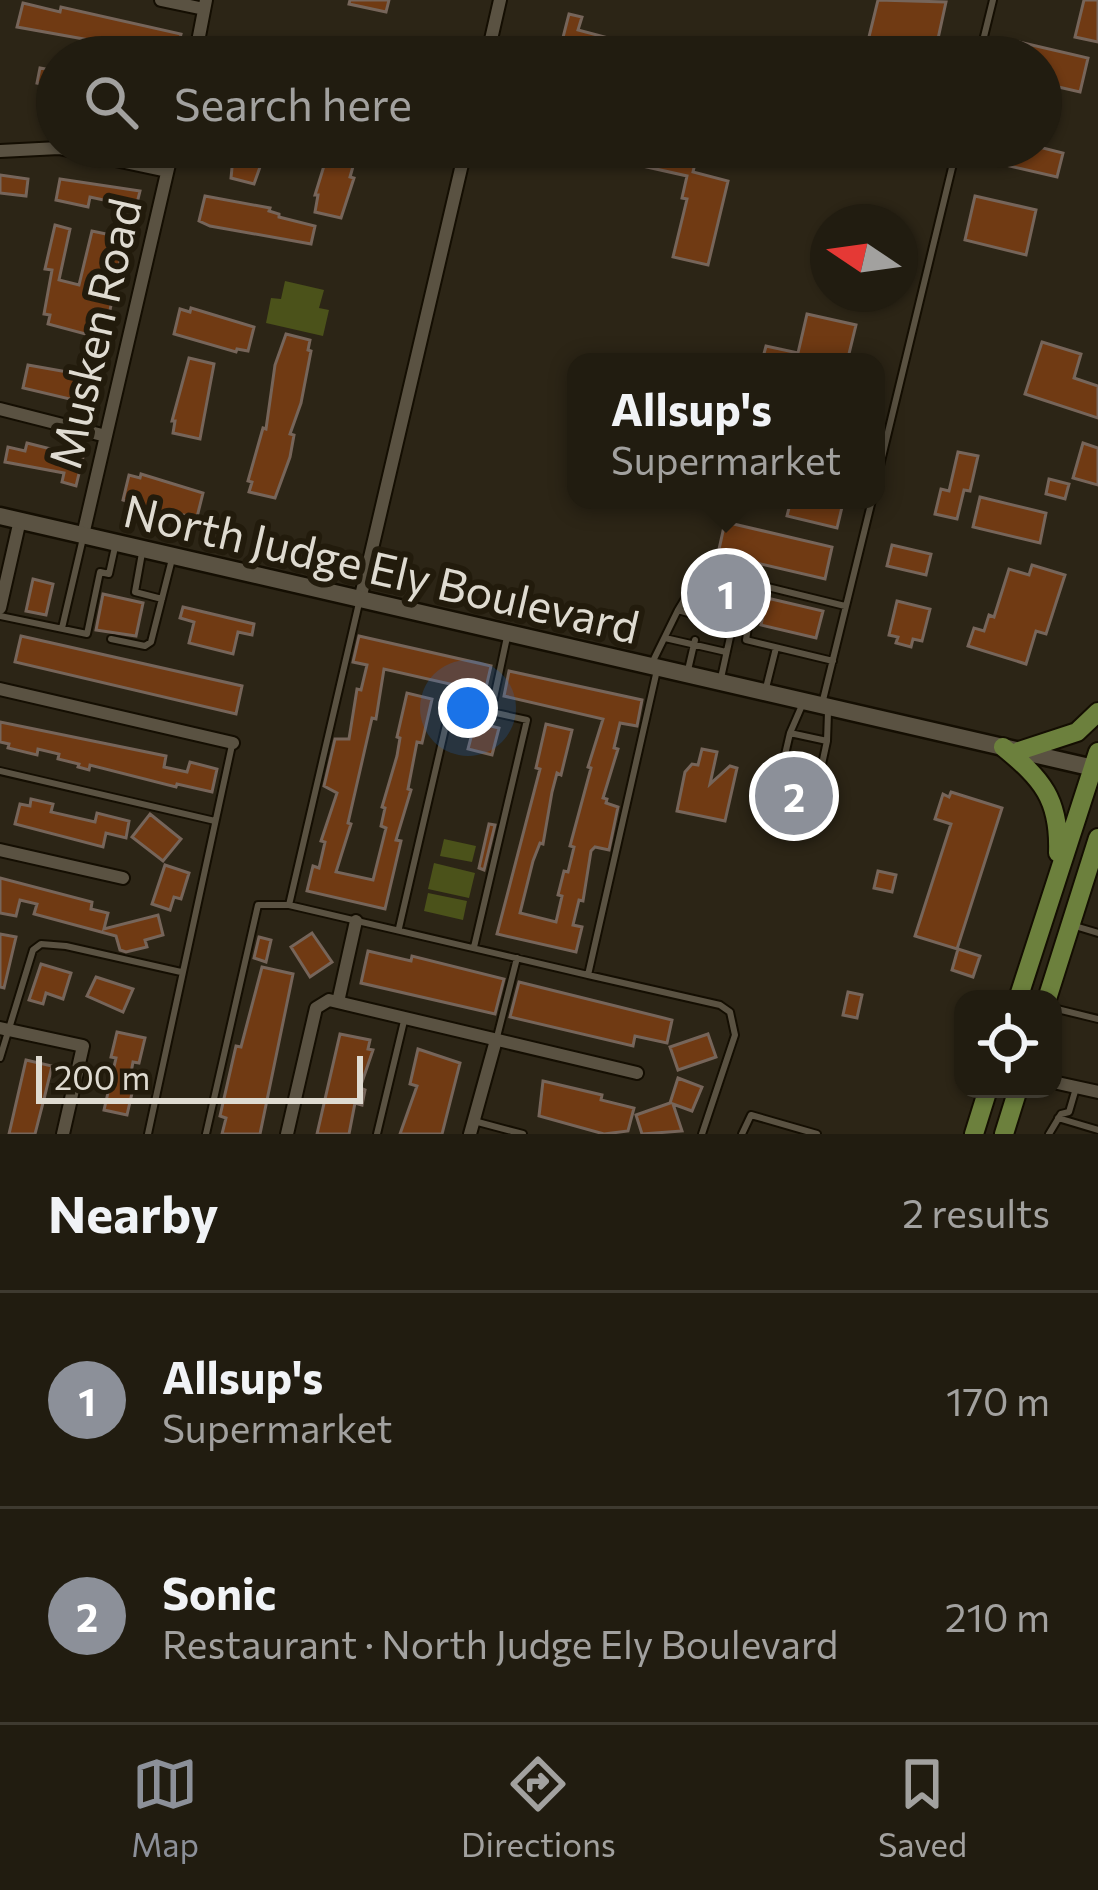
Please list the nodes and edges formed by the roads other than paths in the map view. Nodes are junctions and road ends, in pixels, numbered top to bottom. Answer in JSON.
{"nodes":[{"id":1,"x":161,"y":0,"type":"edge"},
{"id":2,"x":500,"y":0,"type":"edge"},
{"id":3,"x":993,"y":0,"type":"edge"},
{"id":4,"x":205,"y":5,"type":"edge"},
{"id":5,"x":199,"y":36,"type":"edge"},
{"id":6,"x":492,"y":36,"type":"edge"},
{"id":7,"x":984,"y":36,"type":"edge"},
{"id":8,"x":36,"y":149,"type":"edge"},
{"id":9,"x":0,"y":151,"type":"edge"},
{"id":10,"x":153,"y":168,"type":"edge"},
{"id":11,"x":168,"y":168,"type":"edge"},
{"id":12,"x":461,"y":168,"type":"edge"},
{"id":13,"x":952,"y":168,"type":"edge"},
{"id":14,"x":167,"y":171,"type":"junction"},
{"id":15,"x":0,"y":410,"type":"edge"},
{"id":16,"x":106,"y":436,"type":"junction"},
{"id":17,"x":885,"y":445,"type":"edge"},
{"id":18,"x":870,"y":509,"type":"edge"},
{"id":19,"x":0,"y":516,"type":"edge"},
{"id":20,"x":20,"y":520,"type":"junction"},
{"id":21,"x":83,"y":535,"type":"junction"},
{"id":22,"x":116,"y":543,"type":"junction"},
{"id":23,"x":143,"y":549,"type":"junction"},
{"id":24,"x":172,"y":556,"type":"junction"},
{"id":25,"x":755,"y":584,"type":"junction"},
{"id":26,"x":162,"y":599,"type":"junction"},
{"id":27,"x":360,"y":600,"type":"junction"},
{"id":28,"x":846,"y":606,"type":"junction"},
{"id":29,"x":678,"y":610,"type":"junction"},
{"id":30,"x":0,"y":612,"type":"edge"},
{"id":31,"x":700,"y":616,"type":"junction"},
{"id":32,"x":62,"y":628,"type":"junction"},
{"id":33,"x":698,"y":628,"type":"dead end"},
{"id":34,"x":508,"y":633,"type":"junction"},
{"id":35,"x":730,"y":637,"type":"junction"},
{"id":36,"x":665,"y":638,"type":"junction"},
{"id":37,"x":111,"y":640,"type":"dead end"},
{"id":38,"x":746,"y":640,"type":"junction"},
{"id":39,"x":694,"y":643,"type":"junction"},
{"id":40,"x":776,"y":647,"type":"junction"},
{"id":41,"x":726,"y":652,"type":"junction"},
{"id":42,"x":832,"y":661,"type":"junction"},
{"id":43,"x":654,"y":666,"type":"junction"},
{"id":44,"x":687,"y":674,"type":"junction"},
{"id":45,"x":720,"y":681,"type":"junction"},
{"id":46,"x":0,"y":689,"type":"edge"},
{"id":47,"x":765,"y":691,"type":"junction"},
{"id":48,"x":818,"y":703,"type":"junction"},
{"id":49,"x":491,"y":712,"type":"junction"},
{"id":50,"x":1098,"y":712,"type":"edge"},
{"id":51,"x":790,"y":733,"type":"junction"},
{"id":52,"x":827,"y":741,"type":"junction"},
{"id":53,"x":232,"y":743,"type":"joint"},
{"id":54,"x":1011,"y":749,"type":"junction"},
{"id":55,"x":1096,"y":763,"type":"edge"},
{"id":56,"x":0,"y":771,"type":"edge"},
{"id":57,"x":215,"y":821,"type":"junction"},
{"id":58,"x":1098,"y":838,"type":"edge"},
{"id":59,"x":0,"y":850,"type":"edge"},
{"id":60,"x":1098,"y":855,"type":"edge"},
{"id":61,"x":1087,"y":874,"type":"junction"},
{"id":62,"x":122,"y":878,"type":"dead end"},
{"id":63,"x":1057,"y":878,"type":"junction"},
{"id":64,"x":289,"y":905,"type":"junction"},
{"id":65,"x":1045,"y":916,"type":"junction"},
{"id":66,"x":356,"y":921,"type":"junction"},
{"id":67,"x":1071,"y":925,"type":"junction"},
{"id":68,"x":398,"y":930,"type":"junction"},
{"id":69,"x":1098,"y":933,"type":"edge"},
{"id":70,"x":474,"y":947,"type":"junction"},
{"id":71,"x":517,"y":958,"type":"junction"},
{"id":72,"x":182,"y":972,"type":"junction"},
{"id":73,"x":588,"y":975,"type":"junction"},
{"id":74,"x":1021,"y":990,"type":"edge"},
{"id":75,"x":1050,"y":990,"type":"edge"},
{"id":76,"x":338,"y":1001,"type":"junction"},
{"id":77,"x":1062,"y":1010,"type":"edge"},
{"id":78,"x":405,"y":1018,"type":"junction"},
{"id":79,"x":1098,"y":1019,"type":"edge"},
{"id":80,"x":3,"y":1029,"type":"edge"},
{"id":81,"x":496,"y":1040,"type":"junction"},
{"id":82,"x":0,"y":1058,"type":"edge"},
{"id":83,"x":637,"y":1073,"type":"dead end"},
{"id":84,"x":1062,"y":1084,"type":"edge"},
{"id":85,"x":1076,"y":1087,"type":"junction"},
{"id":86,"x":1097,"y":1089,"type":"edge"},
{"id":87,"x":985,"y":1098,"type":"edge"},
{"id":88,"x":1015,"y":1098,"type":"edge"},
{"id":89,"x":1058,"y":1118,"type":"junction"},
{"id":90,"x":763,"y":1119,"type":"junction"},
{"id":91,"x":472,"y":1128,"type":"edge"},
{"id":92,"x":1098,"y":1130,"type":"edge"},
{"id":93,"x":63,"y":1134,"type":"edge"},
{"id":94,"x":148,"y":1134,"type":"edge"},
{"id":95,"x":206,"y":1134,"type":"edge"},
{"id":96,"x":287,"y":1134,"type":"edge"},
{"id":97,"x":377,"y":1134,"type":"edge"},
{"id":98,"x":523,"y":1134,"type":"edge"},
{"id":99,"x":702,"y":1134,"type":"edge"},
{"id":100,"x":742,"y":1134,"type":"edge"},
{"id":101,"x":758,"y":1134,"type":"edge"},
{"id":102,"x":817,"y":1134,"type":"edge"},
{"id":103,"x":974,"y":1134,"type":"edge"},
{"id":104,"x":1004,"y":1134,"type":"edge"},
{"id":105,"x":1048,"y":1134,"type":"edge"}],
"edges":[{"from":1,"to":4,"type":"street"},
{"from":2,"to":6,"type":"street"},
{"from":3,"to":7,"type":"lane"},
{"from":4,"to":5,"type":"street"},
{"from":8,"to":9,"type":"street"},
{"from":10,"to":14,"type":"street"},
{"from":11,"to":14,"type":"street","name":"Musken Road"},
{"from":12,"to":27,"type":"street"},
{"from":13,"to":17,"type":"lane"},
{"from":14,"to":16,"type":"street","name":"Musken Road"},
{"from":15,"to":16,"type":"street"},
{"from":16,"to":21,"type":"street","name":"Musken Road"},
{"from":18,"to":28,"type":"lane"},
{"from":19,"to":20,"type":"main road","name":"North Judge Ely Boulevard"},
{"from":20,"to":21,"type":"main road","name":"North Judge Ely Boulevard"},
{"from":20,"to":30,"type":"street"},
{"from":21,"to":22,"type":"main road","name":"North Judge Ely Boulevard"},
{"from":21,"to":32,"type":"lane"},
{"from":22,"to":23,"type":"main road","name":"North Judge Ely Boulevard"},
{"from":22,"to":32,"type":"lane"},
{"from":23,"to":24,"type":"main road","name":"North Judge Ely Boulevard"},
{"from":23,"to":26,"type":"lane"},
{"from":24,"to":26,"type":"lane"},
{"from":24,"to":27,"type":"main road","name":"North Judge Ely Boulevard"},
{"from":25,"to":28,"type":"lane"},
{"from":25,"to":29,"type":"lane"},
{"from":25,"to":38,"type":"lane"},
{"from":26,"to":37,"type":"lane"},
{"from":27,"to":34,"type":"main road","name":"North Judge Ely Boulevard"},
{"from":27,"to":64,"type":"lane"},
{"from":28,"to":42,"type":"lane"},
{"from":29,"to":31,"type":"lane"},
{"from":29,"to":36,"type":"lane"},
{"from":30,"to":32,"type":"lane"},
{"from":31,"to":33,"type":"lane"},
{"from":31,"to":35,"type":"lane"},
{"from":34,"to":43,"type":"main road","name":"North Judge Ely Boulevard"},
{"from":34,"to":49,"type":"lane"},
{"from":35,"to":38,"type":"lane"},
{"from":35,"to":41,"type":"lane"},
{"from":36,"to":39,"type":"lane"},
{"from":36,"to":43,"type":"lane"},
{"from":38,"to":40,"type":"lane"},
{"from":39,"to":41,"type":"lane"},
{"from":39,"to":44,"type":"lane"},
{"from":40,"to":42,"type":"lane"},
{"from":40,"to":47,"type":"lane"},
{"from":41,"to":45,"type":"lane"},
{"from":42,"to":48,"type":"lane"},
{"from":43,"to":44,"type":"main road","name":"North Judge Ely Boulevard"},
{"from":43,"to":73,"type":"lane"},
{"from":44,"to":45,"type":"main road","name":"North Judge Ely Boulevard"},
{"from":45,"to":47,"type":"main road","name":"North Judge Ely Boulevard"},
{"from":46,"to":53,"type":"street"},
{"from":47,"to":48,"type":"main road","name":"North Judge Ely Boulevard"},
{"from":48,"to":51,"type":"lane"},
{"from":48,"to":52,"type":"lane"},
{"from":48,"to":54,"type":"main road","name":"North Judge Ely Boulevard"},
{"from":49,"to":68,"type":"lane"},
{"from":49,"to":70,"type":"lane"},
{"from":50,"to":54,"type":"main road"},
{"from":51,"to":52,"type":"lane"},
{"from":51,"to":52,"type":"lane"},
{"from":53,"to":57,"type":"lane"},
{"from":54,"to":55,"type":"main road","name":"North Judge Ely Boulevard"},
{"from":54,"to":63,"type":"main road"},
{"from":55,"to":63,"type":"main road"},
{"from":56,"to":57,"type":"lane"},
{"from":57,"to":72,"type":"lane"},
{"from":58,"to":61,"type":"main road"},
{"from":59,"to":62,"type":"street"},
{"from":60,"to":61,"type":"main road"},
{"from":61,"to":67,"type":"main road"},
{"from":63,"to":65,"type":"main road"},
{"from":64,"to":66,"type":"lane"},
{"from":64,"to":95,"type":"lane"},
{"from":65,"to":67,"type":"main road"},
{"from":65,"to":74,"type":"main road"},
{"from":66,"to":68,"type":"lane"},
{"from":66,"to":76,"type":"street"},
{"from":67,"to":69,"type":"lane"},
{"from":67,"to":75,"type":"main road"},
{"from":68,"to":70,"type":"lane"},
{"from":70,"to":71,"type":"lane"},
{"from":71,"to":73,"type":"lane"},
{"from":71,"to":81,"type":"lane"},
{"from":72,"to":80,"type":"lane"},
{"from":72,"to":94,"type":"lane"},
{"from":73,"to":99,"type":"lane"},
{"from":76,"to":78,"type":"street"},
{"from":76,"to":96,"type":"street"},
{"from":77,"to":79,"type":"lane"},
{"from":78,"to":81,"type":"street"},
{"from":78,"to":97,"type":"lane"},
{"from":80,"to":82,"type":"lane"},
{"from":80,"to":93,"type":"street"},
{"from":81,"to":83,"type":"street"},
{"from":81,"to":91,"type":"street"},
{"from":84,"to":85,"type":"street"},
{"from":85,"to":86,"type":"street"},
{"from":85,"to":89,"type":"lane"},
{"from":87,"to":103,"type":"main road"},
{"from":88,"to":104,"type":"main road"},
{"from":89,"to":92,"type":"lane"},
{"from":89,"to":105,"type":"lane"},
{"from":90,"to":100,"type":"lane"},
{"from":90,"to":101,"type":"lane"},
{"from":90,"to":102,"type":"lane"},
{"from":91,"to":98,"type":"lane"}]}
